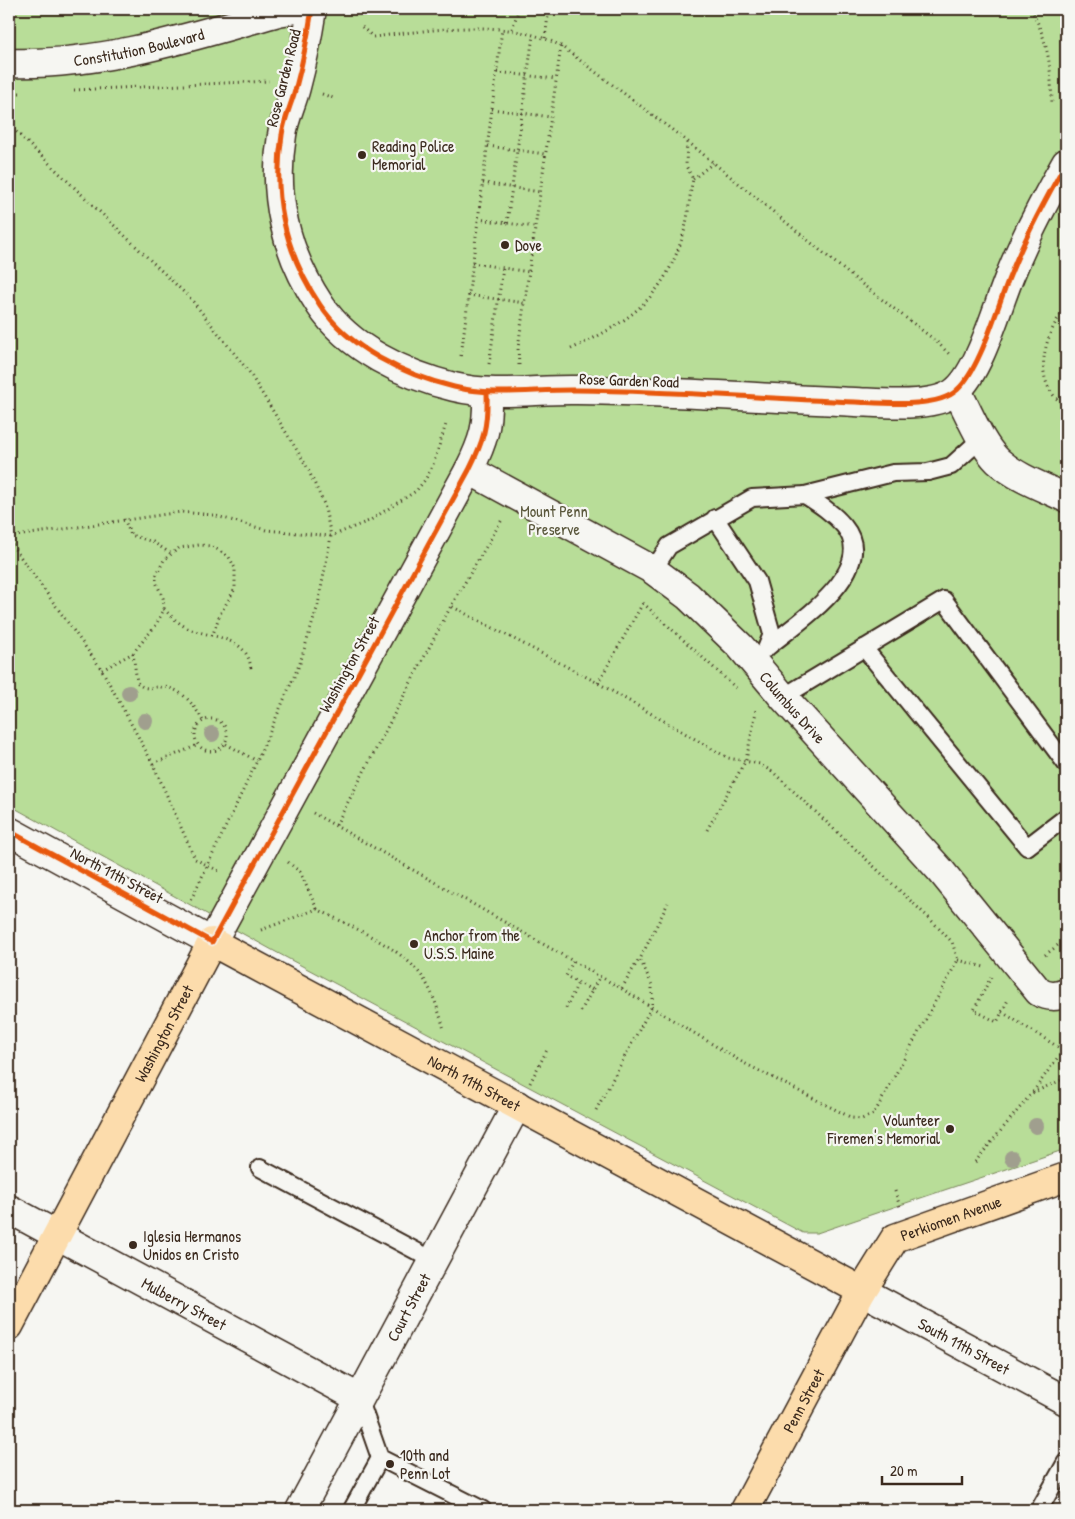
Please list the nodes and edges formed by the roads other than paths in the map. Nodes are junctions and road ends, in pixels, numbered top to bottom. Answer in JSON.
{"nodes":[{"id":1,"x":296,"y":9,"type":"edge"},
{"id":2,"x":312,"y":9,"type":"edge"},
{"id":3,"x":9,"y":63,"type":"edge"},
{"id":4,"x":1066,"y":163,"type":"edge"},
{"id":5,"x":963,"y":383,"type":"junction"},
{"id":6,"x":487,"y":392,"type":"junction"},
{"id":7,"x":982,"y":438,"type":"junction"},
{"id":8,"x":469,"y":470,"type":"junction"},
{"id":9,"x":805,"y":495,"type":"junction"},
{"id":10,"x":1066,"y":498,"type":"edge"},
{"id":11,"x":715,"y":518,"type":"junction"},
{"id":12,"x":653,"y":570,"type":"junction"},
{"id":13,"x":864,"y":648,"type":"junction"},
{"id":14,"x":766,"y":678,"type":"junction"},
{"id":15,"x":1066,"y":764,"type":"edge"},
{"id":16,"x":1066,"y":817,"type":"edge"},
{"id":17,"x":9,"y":831,"type":"edge"},
{"id":18,"x":212,"y":942,"type":"junction"},
{"id":19,"x":1066,"y":993,"type":"edge"},
{"id":20,"x":517,"y":1105,"type":"junction"},
{"id":21,"x":260,"y":1168,"type":"dead end"},
{"id":22,"x":1066,"y":1177,"type":"edge"},
{"id":23,"x":9,"y":1209,"type":"edge"},
{"id":24,"x":58,"y":1235,"type":"junction"},
{"id":25,"x":433,"y":1260,"type":"junction"},
{"id":26,"x":862,"y":1291,"type":"junction"},
{"id":27,"x":9,"y":1326,"type":"edge"},
{"id":28,"x":359,"y":1398,"type":"junction"},
{"id":29,"x":1066,"y":1401,"type":"edge"},
{"id":30,"x":380,"y":1458,"type":"junction"},
{"id":31,"x":1066,"y":1462,"type":"edge"},
{"id":32,"x":300,"y":1510,"type":"edge"},
{"id":33,"x":350,"y":1510,"type":"edge"},
{"id":34,"x":483,"y":1510,"type":"edge"},
{"id":35,"x":745,"y":1510,"type":"edge"},
{"id":36,"x":1040,"y":1510,"type":"edge"}],
"edges":[{"from":1,"to":3,"type":"street","name":"Constitution Boulevard"},
{"from":2,"to":6,"type":"street","name":"Rose Garden Road"},
{"from":4,"to":5,"type":"street"},
{"from":5,"to":6,"type":"street","name":"Rose Garden Road"},
{"from":5,"to":7,"type":"street"},
{"from":6,"to":8,"type":"street","name":"Washington Street"},
{"from":7,"to":9,"type":"lane"},
{"from":7,"to":10,"type":"street"},
{"from":8,"to":12,"type":"street","name":"Columbus Drive"},
{"from":8,"to":18,"type":"street","name":"Washington Street"},
{"from":9,"to":11,"type":"lane"},
{"from":9,"to":14,"type":"lane"},
{"from":11,"to":12,"type":"lane"},
{"from":11,"to":14,"type":"lane"},
{"from":12,"to":14,"type":"street","name":"Columbus Drive"},
{"from":13,"to":14,"type":"lane"},
{"from":13,"to":15,"type":"lane"},
{"from":13,"to":16,"type":"lane"},
{"from":14,"to":19,"type":"street","name":"Columbus Drive"},
{"from":17,"to":18,"type":"street","name":"North 11th Street"},
{"from":18,"to":20,"type":"main road","name":"North 11th Street"},
{"from":18,"to":24,"type":"main road","name":"Washington Street"},
{"from":20,"to":25,"type":"street","name":"Court Street"},
{"from":20,"to":26,"type":"main road","name":"North 11th Street"},
{"from":21,"to":25,"type":"lane"},
{"from":22,"to":26,"type":"main road","name":"Perkiomen Avenue"},
{"from":23,"to":24,"type":"street","name":"Mulberry Street"},
{"from":24,"to":27,"type":"main road","name":"Washington Street"},
{"from":24,"to":28,"type":"street","name":"Mulberry Street"},
{"from":25,"to":28,"type":"street","name":"Court Street"},
{"from":26,"to":29,"type":"street","name":"South 11th Street"},
{"from":26,"to":35,"type":"main road","name":"Penn Street"},
{"from":28,"to":30,"type":"lane"},
{"from":28,"to":32,"type":"street","name":"Court Street"},
{"from":30,"to":33,"type":"lane"},
{"from":30,"to":34,"type":"lane"},
{"from":31,"to":36,"type":"lane"}]}
